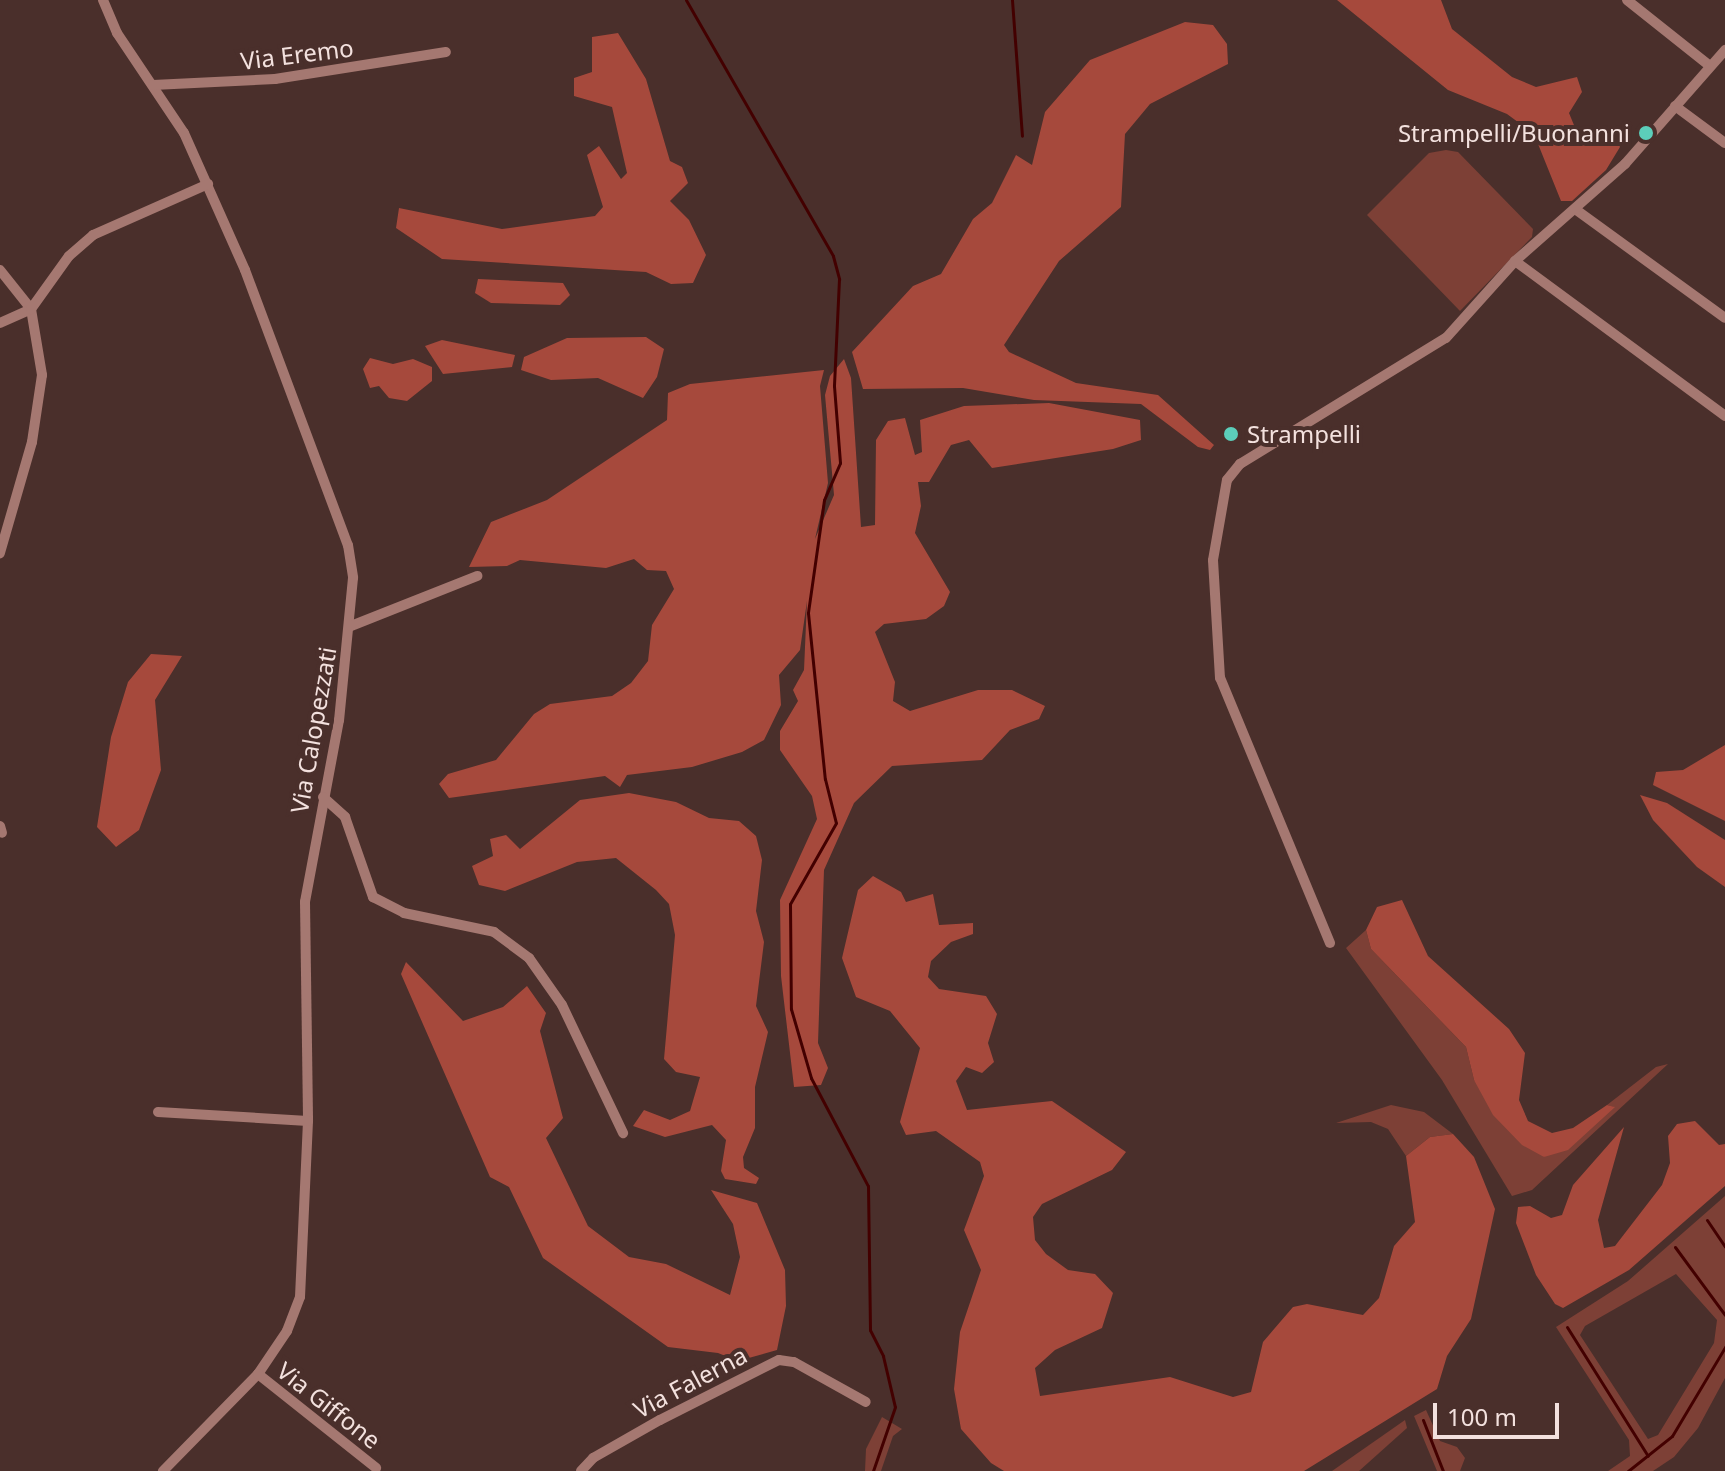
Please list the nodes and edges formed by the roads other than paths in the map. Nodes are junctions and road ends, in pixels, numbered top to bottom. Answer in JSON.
{"nodes":[{"id":1,"x":103,"y":0,"type":"edge"},
{"id":2,"x":1627,"y":0,"type":"edge"},
{"id":3,"x":1725,"y":50,"type":"edge"},
{"id":4,"x":446,"y":52,"type":"dead end"},
{"id":5,"x":1710,"y":66,"type":"junction"},
{"id":6,"x":153,"y":85,"type":"junction"},
{"id":7,"x":1675,"y":106,"type":"junction"},
{"id":8,"x":1725,"y":143,"type":"edge"},
{"id":9,"x":208,"y":184,"type":"junction"},
{"id":10,"x":1575,"y":209,"type":"junction"},
{"id":11,"x":1515,"y":261,"type":"junction"},
{"id":12,"x":0,"y":270,"type":"edge"},
{"id":13,"x":31,"y":309,"type":"junction"},
{"id":14,"x":1725,"y":318,"type":"edge"},
{"id":15,"x":0,"y":323,"type":"edge"},
{"id":16,"x":1725,"y":416,"type":"edge"},
{"id":17,"x":0,"y":553,"type":"edge"},
{"id":18,"x":477,"y":576,"type":"dead end"},
{"id":19,"x":351,"y":626,"type":"junction"},
{"id":20,"x":323,"y":797,"type":"junction"},
{"id":21,"x":1330,"y":943,"type":"dead end"},
{"id":22,"x":158,"y":1112,"type":"dead end"},
{"id":23,"x":308,"y":1121,"type":"junction"},
{"id":24,"x":623,"y":1133,"type":"dead end"},
{"id":25,"x":258,"y":1374,"type":"junction"},
{"id":26,"x":866,"y":1402,"type":"dead end"},
{"id":27,"x":376,"y":1468,"type":"dead end"},
{"id":28,"x":163,"y":1471,"type":"edge"},
{"id":29,"x":581,"y":1471,"type":"edge"}],
"edges":[{"from":1,"to":6,"type":"street","name":"Via Calopezzati"},
{"from":2,"to":5,"type":"street"},
{"from":3,"to":5,"type":"street"},
{"from":4,"to":6,"type":"street","name":"Via Eremo"},
{"from":5,"to":7,"type":"street"},
{"from":6,"to":9,"type":"street","name":"Via Calopezzati"},
{"from":7,"to":8,"type":"street"},
{"from":7,"to":10,"type":"street"},
{"from":9,"to":13,"type":"street"},
{"from":9,"to":19,"type":"street","name":"Via Calopezzati"},
{"from":10,"to":11,"type":"street"},
{"from":10,"to":14,"type":"street"},
{"from":11,"to":16,"type":"street"},
{"from":11,"to":21,"type":"street"},
{"from":12,"to":13,"type":"street"},
{"from":13,"to":15,"type":"street"},
{"from":13,"to":17,"type":"street"},
{"from":18,"to":19,"type":"street"},
{"from":19,"to":20,"type":"street","name":"Via Calopezzati"},
{"from":20,"to":23,"type":"street","name":"Via Calopezzati"},
{"from":20,"to":24,"type":"street"},
{"from":22,"to":23,"type":"street"},
{"from":23,"to":25,"type":"street","name":"Via Calopezzati"},
{"from":25,"to":27,"type":"street","name":"Via Giffone"},
{"from":25,"to":28,"type":"street","name":"Via Calopezzati"},
{"from":26,"to":29,"type":"street","name":"Via Falerna"}]}
